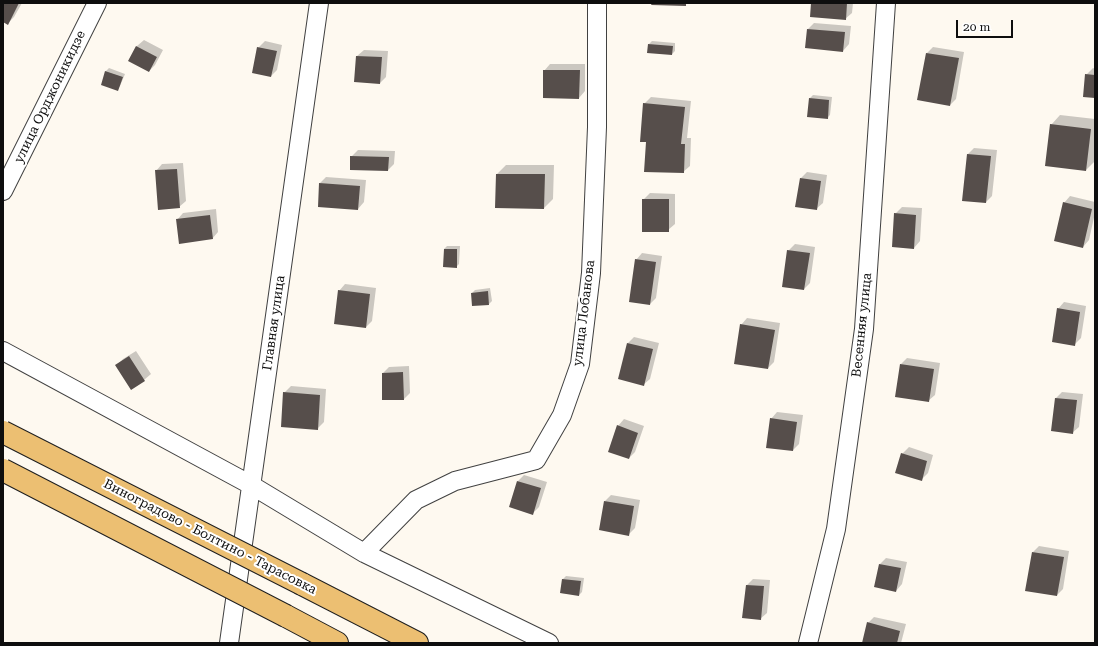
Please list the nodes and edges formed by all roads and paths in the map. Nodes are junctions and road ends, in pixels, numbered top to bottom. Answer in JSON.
{"nodes":[{"id":1,"x":96,"y":3,"type":"edge"},
{"id":2,"x":319,"y":3,"type":"edge"},
{"id":3,"x":597,"y":3,"type":"edge"},
{"id":4,"x":886,"y":3,"type":"edge"},
{"id":5,"x":3,"y":191,"type":"edge"},
{"id":6,"x":3,"y":351,"type":"edge"},
{"id":7,"x":3,"y":432,"type":"edge"},
{"id":8,"x":3,"y":470,"type":"edge"},
{"id":9,"x":251,"y":485,"type":"junction"},
{"id":10,"x":364,"y":553,"type":"junction"},
{"id":11,"x":229,"y":643,"type":"edge"},
{"id":12,"x":337,"y":643,"type":"edge"},
{"id":13,"x":418,"y":643,"type":"edge"},
{"id":14,"x":549,"y":643,"type":"edge"},
{"id":15,"x":808,"y":643,"type":"edge"}],
"edges":[{"from":1,"to":5,"type":"street","name":"улица Орджоникидзе"},
{"from":2,"to":9,"type":"street","name":"Главная улица"},
{"from":3,"to":10,"type":"street","name":"улица Лобанова"},
{"from":4,"to":15,"type":"street","name":"Весенняя улица"},
{"from":6,"to":9,"type":"street"},
{"from":7,"to":13,"type":"main road","name":"Виноградово - Болтино - Тарасовка","bridge":true},
{"from":8,"to":12,"type":"main road","bridge":true},
{"from":9,"to":10,"type":"street"},
{"from":9,"to":11,"type":"street","name":"Главная улица"},
{"from":10,"to":14,"type":"street"}]}
